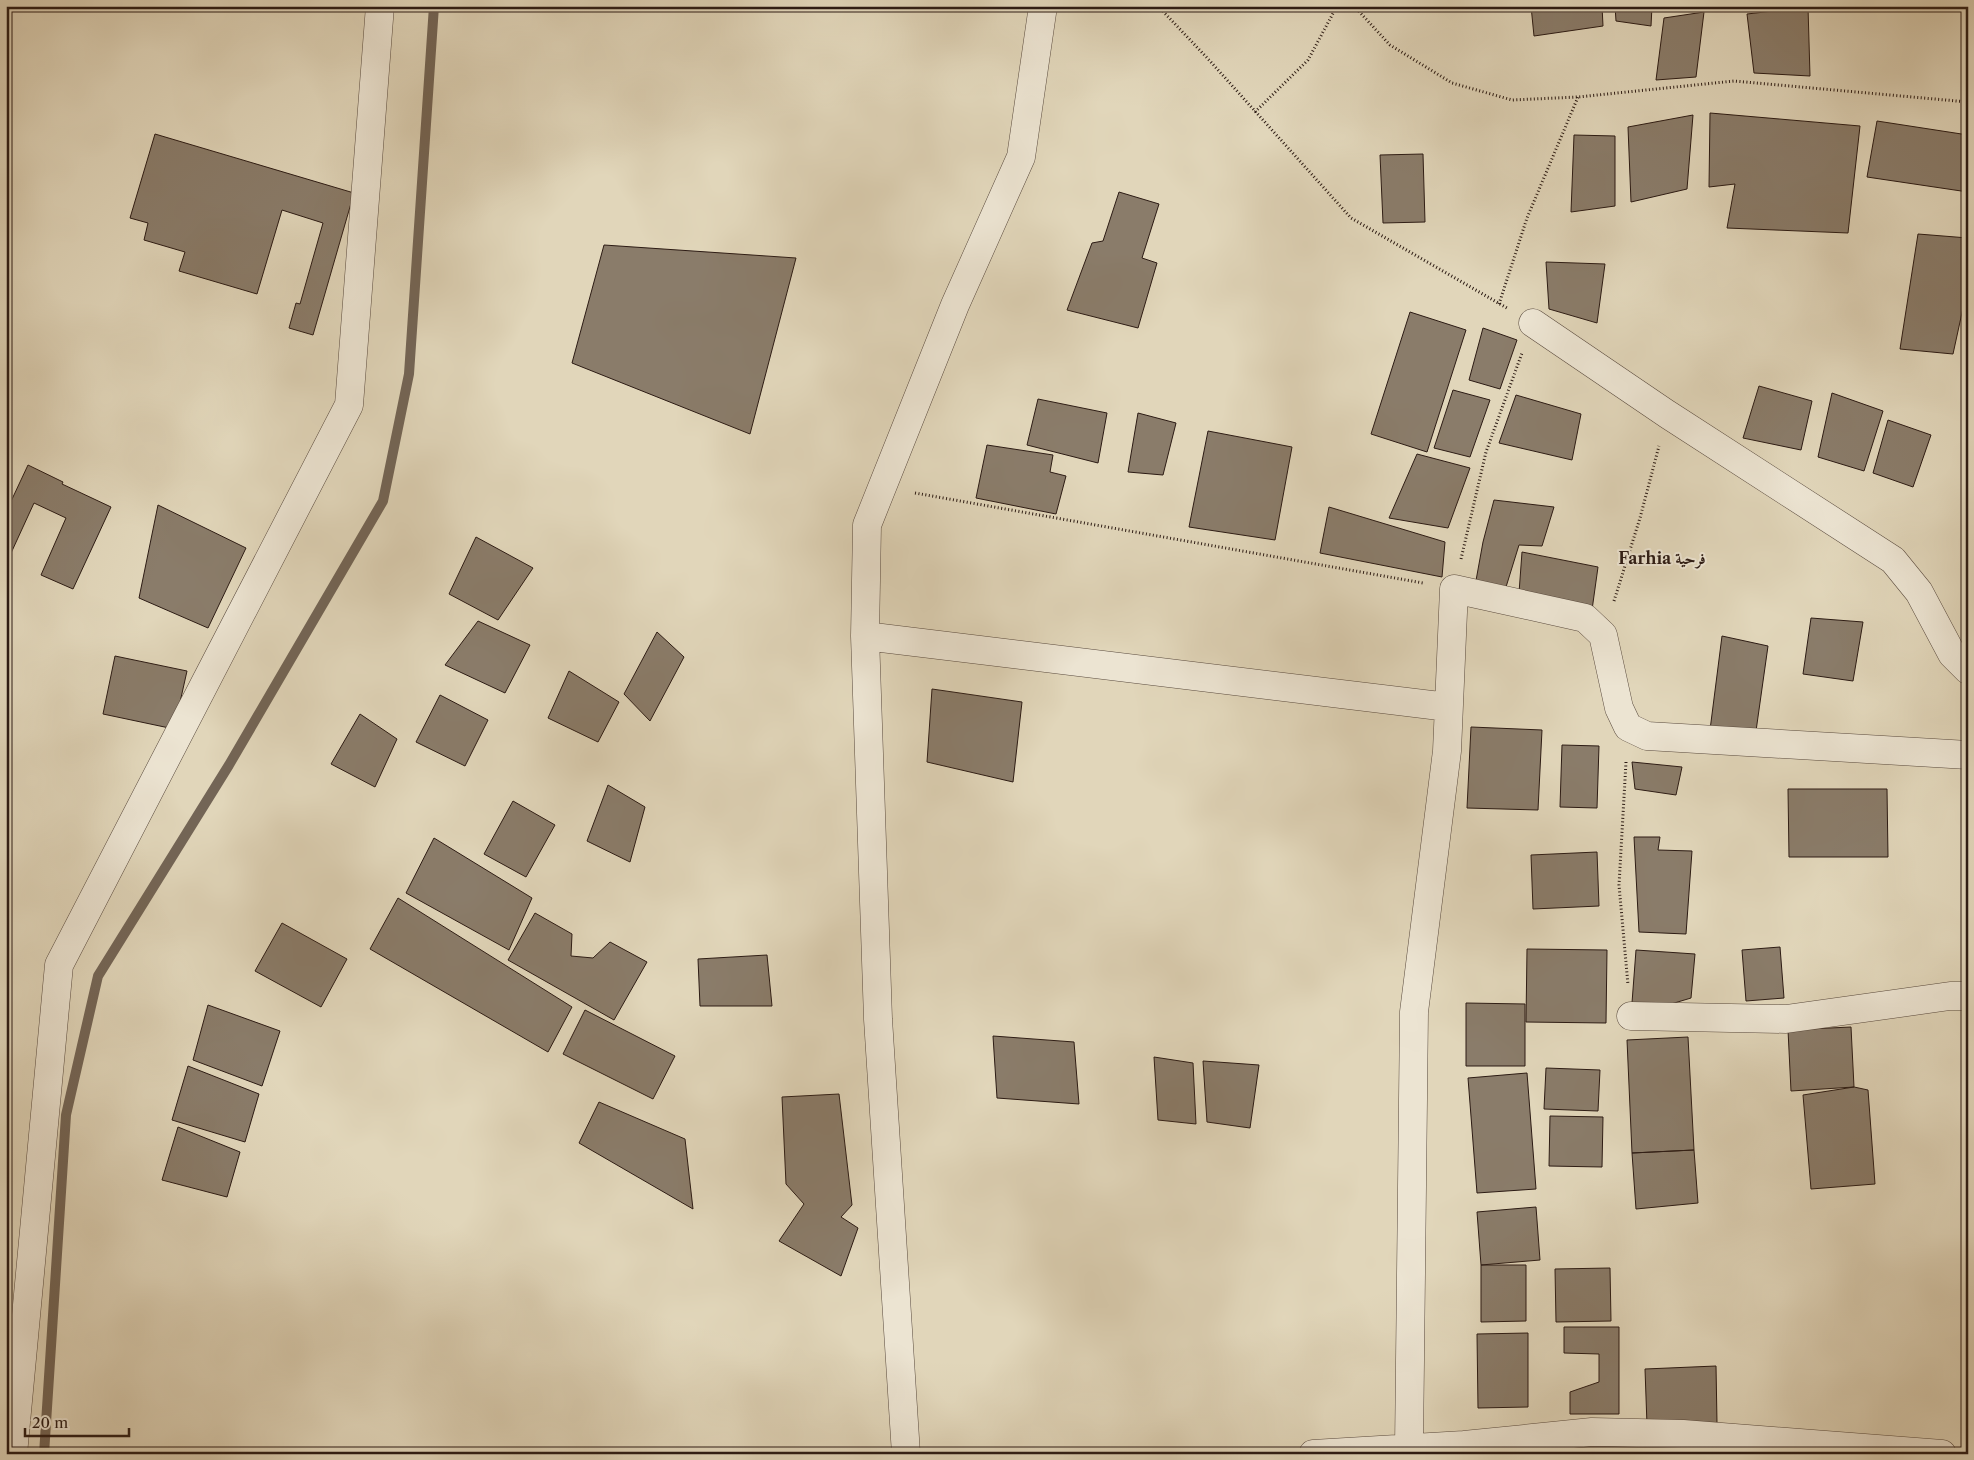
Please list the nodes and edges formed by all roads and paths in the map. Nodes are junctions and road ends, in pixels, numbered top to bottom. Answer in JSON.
{"nodes":[{"id":1,"x":380,"y":6,"type":"edge"},
{"id":2,"x":1043,"y":6,"type":"edge"},
{"id":3,"x":1158,"y":6,"type":"edge"},
{"id":4,"x":1337,"y":6,"type":"edge"},
{"id":5,"x":1354,"y":6,"type":"edge"},
{"id":6,"x":1578,"y":97,"type":"junction"},
{"id":7,"x":1968,"y":102,"type":"edge"},
{"id":8,"x":1255,"y":112,"type":"junction"},
{"id":9,"x":1499,"y":304,"type":"junction"},
{"id":10,"x":1533,"y":323,"type":"junction"},
{"id":11,"x":1667,"y":414,"type":"junction"},
{"id":12,"x":883,"y":488,"type":"junction"},
{"id":13,"x":1454,"y":589,"type":"junction"},
{"id":14,"x":1603,"y":635,"type":"junction"},
{"id":15,"x":864,"y":636,"type":"junction"},
{"id":16,"x":1968,"y":670,"type":"edge"},
{"id":17,"x":1448,"y":707,"type":"junction"},
{"id":18,"x":1628,"y":727,"type":"junction"},
{"id":19,"x":1968,"y":755,"type":"edge"},
{"id":20,"x":1968,"y":996,"type":"edge"},
{"id":21,"x":1631,"y":1016,"type":"joint"},
{"id":22,"x":1409,"y":1448,"type":"junction"},
{"id":23,"x":13,"y":1454,"type":"edge"},
{"id":24,"x":906,"y":1454,"type":"edge"},
{"id":25,"x":1312,"y":1454,"type":"edge"},
{"id":26,"x":1942,"y":1454,"type":"edge"}],
"edges":[{"from":1,"to":23,"type":"street"},
{"from":2,"to":12,"type":"street"},
{"from":3,"to":8,"type":"path"},
{"from":4,"to":8,"type":"path"},
{"from":5,"to":6,"type":"path"},
{"from":6,"to":7,"type":"path"},
{"from":6,"to":9,"type":"path"},
{"from":8,"to":9,"type":"path"},
{"from":9,"to":10,"type":"path"},
{"from":10,"to":11,"type":"street"},
{"from":10,"to":13,"type":"path"},
{"from":11,"to":14,"type":"path"},
{"from":11,"to":16,"type":"street"},
{"from":12,"to":13,"type":"path"},
{"from":12,"to":15,"type":"street"},
{"from":13,"to":14,"type":"street"},
{"from":13,"to":17,"type":"street"},
{"from":14,"to":18,"type":"street"},
{"from":15,"to":17,"type":"street"},
{"from":15,"to":24,"type":"street"},
{"from":17,"to":22,"type":"street"},
{"from":18,"to":19,"type":"street"},
{"from":18,"to":21,"type":"path"},
{"from":20,"to":21,"type":"street"},
{"from":22,"to":25,"type":"street"},
{"from":22,"to":26,"type":"street"}]}
